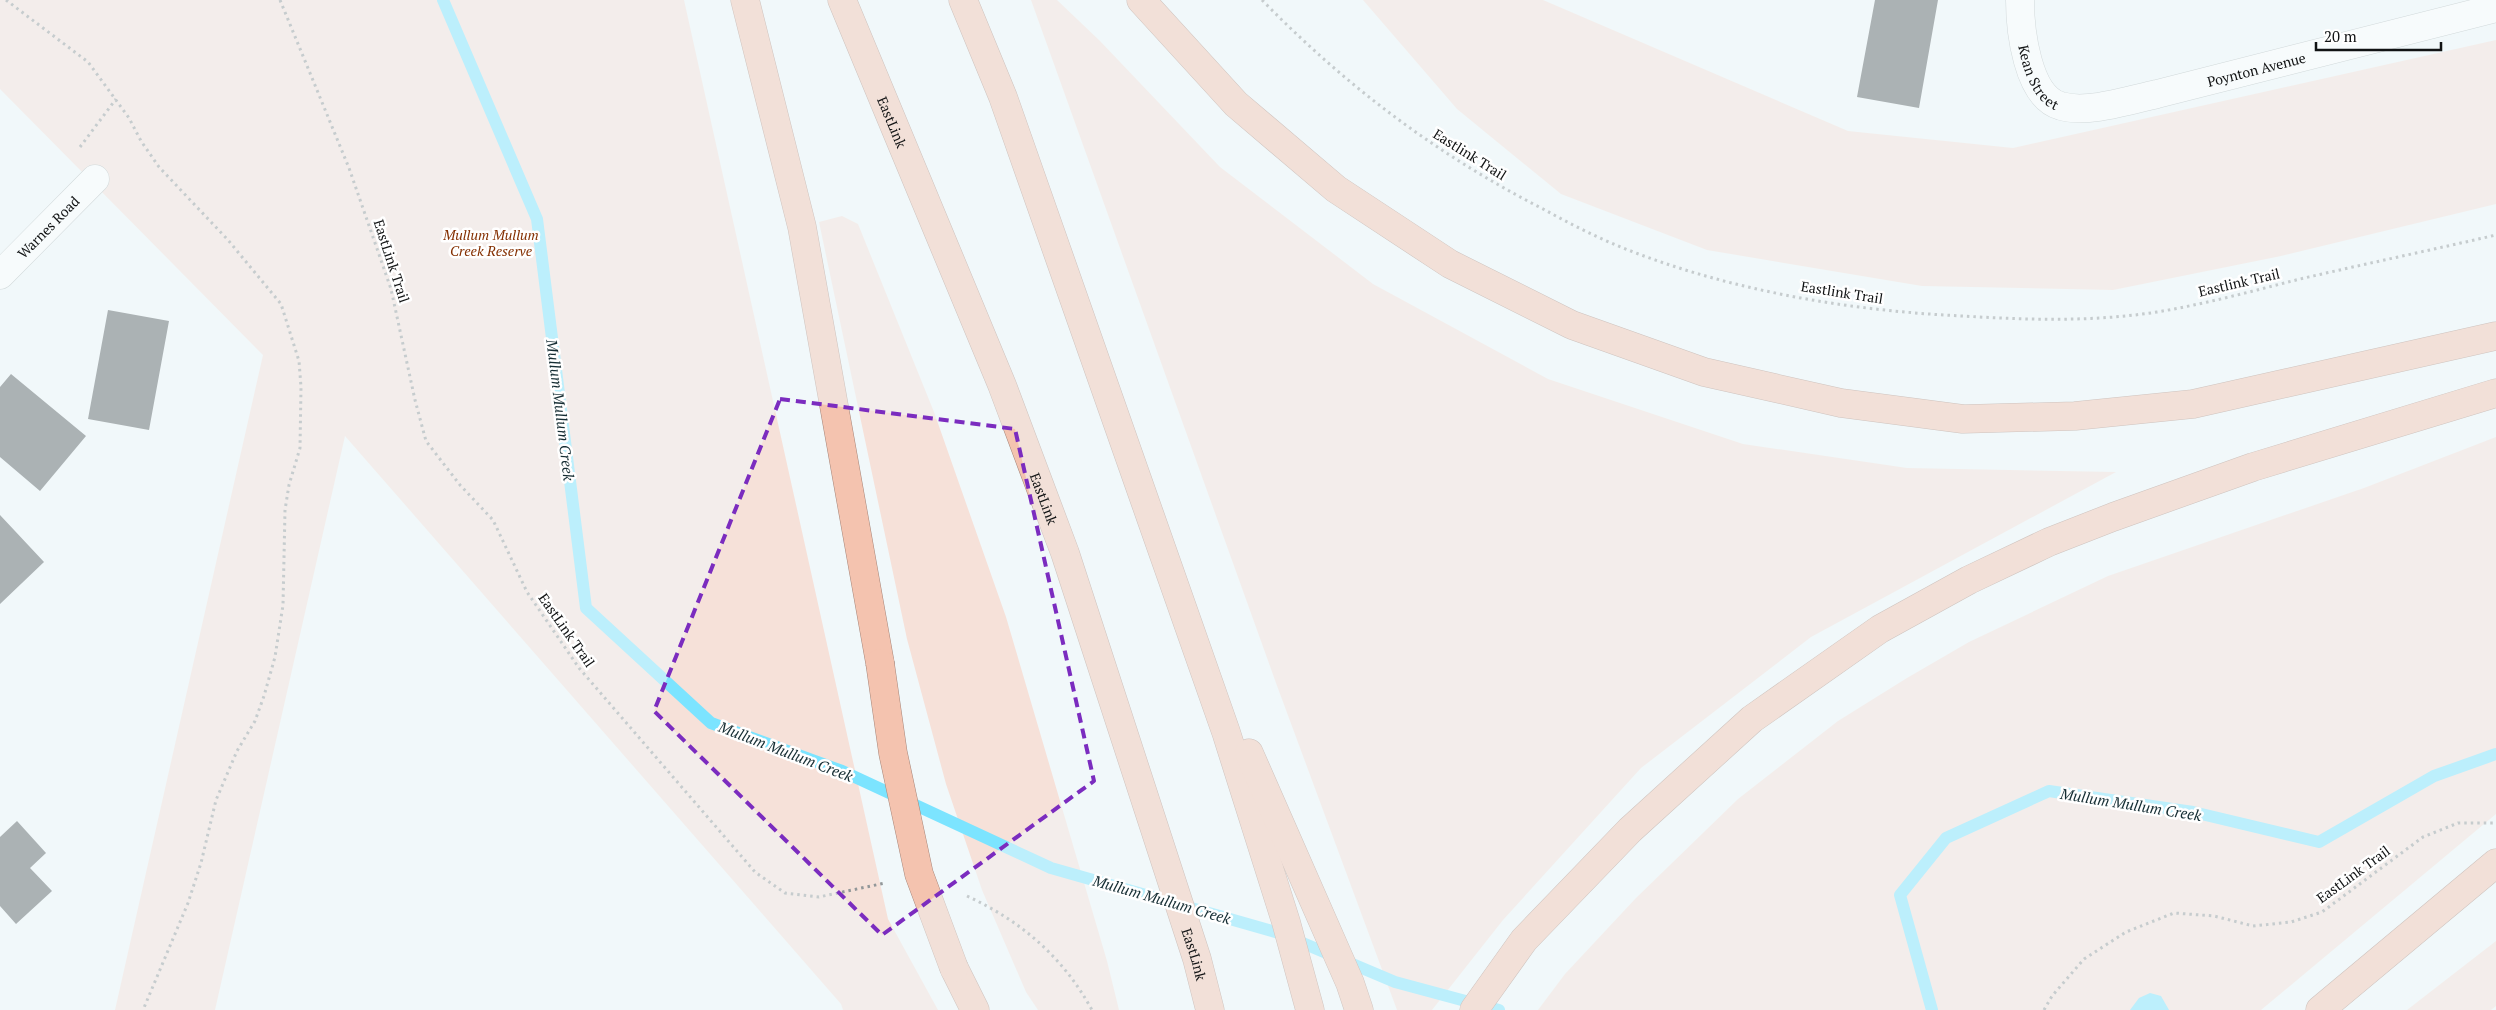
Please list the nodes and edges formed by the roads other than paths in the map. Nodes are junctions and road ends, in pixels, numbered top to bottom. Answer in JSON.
{"nodes":[{"id":1,"x":745,"y":0,"type":"edge"},
{"id":2,"x":842,"y":0,"type":"edge"},
{"id":3,"x":963,"y":0,"type":"edge"},
{"id":4,"x":1141,"y":0,"type":"edge"},
{"id":5,"x":2020,"y":0,"type":"edge"},
{"id":6,"x":2496,"y":8,"type":"edge"},
{"id":7,"x":2102,"y":105,"type":"joint"},
{"id":8,"x":96,"y":179,"type":"road end"},
{"id":9,"x":0,"y":275,"type":"edge"},
{"id":10,"x":2496,"y":336,"type":"edge"},
{"id":11,"x":2496,"y":393,"type":"edge"},
{"id":12,"x":1234,"y":735,"type":"junction"},
{"id":13,"x":2496,"y":863,"type":"edge"},
{"id":14,"x":975,"y":1010,"type":"edge"},
{"id":15,"x":1210,"y":1010,"type":"edge"},
{"id":16,"x":1310,"y":1010,"type":"edge"},
{"id":17,"x":1359,"y":1010,"type":"edge"},
{"id":18,"x":1474,"y":1010,"type":"edge"},
{"id":19,"x":2320,"y":1010,"type":"edge"}],
"edges":[{"from":1,"to":14,"type":"highway","bridge":true},
{"from":2,"to":15,"type":"highway","name":"EastLink"},
{"from":3,"to":12,"type":"highway"},
{"from":4,"to":10,"type":"highway"},
{"from":5,"to":7,"type":"street","name":"Kean Street"},
{"from":6,"to":7,"type":"street","name":"Poynton Avenue"},
{"from":8,"to":9,"type":"street","name":"Warnes Road"},
{"from":11,"to":18,"type":"highway"},
{"from":12,"to":16,"type":"highway"},
{"from":12,"to":17,"type":"highway"},
{"from":13,"to":19,"type":"highway"}]}
